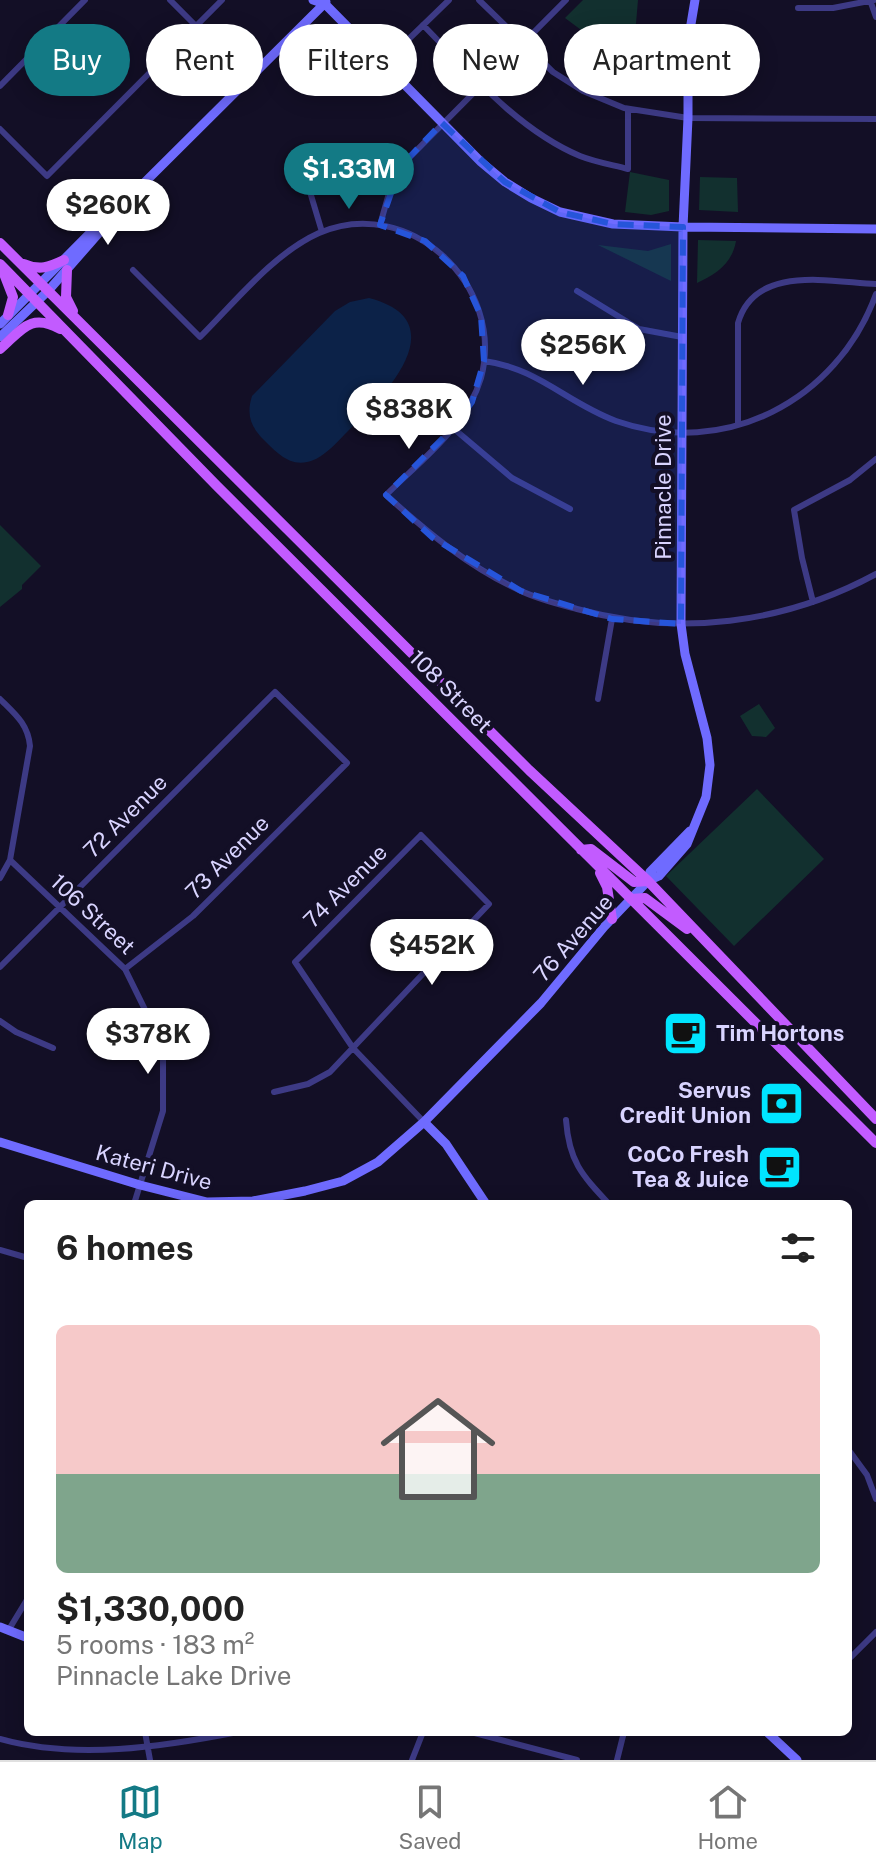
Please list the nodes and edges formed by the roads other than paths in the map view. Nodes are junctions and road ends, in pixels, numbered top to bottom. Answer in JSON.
{"nodes":[{"id":1,"x":85,"y":0,"type":"edge"},
{"id":2,"x":170,"y":0,"type":"edge"},
{"id":3,"x":222,"y":0,"type":"edge"},
{"id":4,"x":313,"y":0,"type":"edge"},
{"id":5,"x":449,"y":0,"type":"edge"},
{"id":6,"x":479,"y":0,"type":"edge"},
{"id":7,"x":566,"y":0,"type":"edge"},
{"id":8,"x":695,"y":0,"type":"edge"},
{"id":9,"x":871,"y":0,"type":"edge"},
{"id":10,"x":326,"y":1,"type":"edge"},
{"id":11,"x":798,"y":8,"type":"dead end"},
{"id":12,"x":876,"y":17,"type":"edge"},
{"id":13,"x":194,"y":24,"type":"edge"},
{"id":14,"x":198,"y":24,"type":"edge"},
{"id":15,"x":347,"y":24,"type":"edge"},
{"id":16,"x":503,"y":24,"type":"edge"},
{"id":17,"x":541,"y":24,"type":"edge"},
{"id":18,"x":423,"y":25,"type":"junction"},
{"id":19,"x":417,"y":31,"type":"edge"},
{"id":20,"x":433,"y":35,"type":"edge"},
{"id":21,"x":548,"y":65,"type":"edge"},
{"id":22,"x":146,"y":76,"type":"edge"},
{"id":23,"x":0,"y":86,"type":"edge"},
{"id":24,"x":415,"y":96,"type":"edge"},
{"id":25,"x":469,"y":96,"type":"edge"},
{"id":26,"x":495,"y":96,"type":"edge"},
{"id":27,"x":628,"y":109,"type":"junction"},
{"id":28,"x":688,"y":118,"type":"junction"},
{"id":29,"x":876,"y":119,"type":"edge"},
{"id":30,"x":442,"y":123,"type":"junction"},
{"id":31,"x":0,"y":129,"type":"edge"},
{"id":32,"x":299,"y":155,"type":"dead end"},
{"id":33,"x":380,"y":225,"type":"junction"},
{"id":34,"x":683,"y":227,"type":"junction"},
{"id":35,"x":876,"y":229,"type":"edge"},
{"id":36,"x":322,"y":232,"type":"junction"},
{"id":37,"x":0,"y":243,"type":"edge"},
{"id":38,"x":19,"y":261,"type":"junction"},
{"id":39,"x":0,"y":265,"type":"edge"},
{"id":40,"x":66,"y":265,"type":"junction"},
{"id":41,"x":133,"y":270,"type":"dead end"},
{"id":42,"x":876,"y":284,"type":"edge"},
{"id":43,"x":44,"y":287,"type":"junction"},
{"id":44,"x":577,"y":291,"type":"dead end"},
{"id":45,"x":876,"y":294,"type":"edge"},
{"id":46,"x":33,"y":298,"type":"junction"},
{"id":47,"x":4,"y":319,"type":"edge"},
{"id":48,"x":80,"y":323,"type":"junction"},
{"id":49,"x":69,"y":334,"type":"junction"},
{"id":50,"x":0,"y":337,"type":"edge"},
{"id":51,"x":682,"y":337,"type":"junction"},
{"id":52,"x":0,"y":349,"type":"edge"},
{"id":53,"x":484,"y":361,"type":"junction"},
{"id":54,"x":738,"y":425,"type":"junction"},
{"id":55,"x":453,"y":428,"type":"junction"},
{"id":56,"x":682,"y":433,"type":"junction"},
{"id":57,"x":876,"y":459,"type":"edge"},
{"id":58,"x":570,"y":509,"type":"dead end"},
{"id":59,"x":876,"y":574,"type":"edge"},
{"id":60,"x":813,"y":602,"type":"junction"},
{"id":61,"x":612,"y":619,"type":"junction"},
{"id":62,"x":681,"y":624,"type":"junction"},
{"id":63,"x":0,"y":699,"type":"edge"},
{"id":64,"x":598,"y":699,"type":"dead end"},
{"id":65,"x":347,"y":763,"type":"joint"},
{"id":66,"x":581,"y":850,"type":"junction"},
{"id":67,"x":10,"y":860,"type":"junction"},
{"id":68,"x":0,"y":878,"type":"edge"},
{"id":69,"x":648,"y":881,"type":"junction"},
{"id":70,"x":631,"y":899,"type":"junction"},
{"id":71,"x":59,"y":908,"type":"junction"},
{"id":72,"x":612,"y":919,"type":"junction"},
{"id":73,"x":725,"y":960,"type":"junction"},
{"id":74,"x":0,"y":967,"type":"edge"},
{"id":75,"x":125,"y":969,"type":"junction"},
{"id":76,"x":0,"y":1021,"type":"edge"},
{"id":77,"x":53,"y":1048,"type":"dead end"},
{"id":78,"x":353,"y":1048,"type":"junction"},
{"id":79,"x":274,"y":1092,"type":"dead end"},
{"id":80,"x":876,"y":1119,"type":"edge"},
{"id":81,"x":566,"y":1120,"type":"dead end"},
{"id":82,"x":424,"y":1122,"type":"junction"},
{"id":83,"x":0,"y":1142,"type":"edge"},
{"id":84,"x":876,"y":1143,"type":"edge"},
{"id":85,"x":140,"y":1185,"type":"junction"},
{"id":86,"x":135,"y":1200,"type":"edge"},
{"id":87,"x":199,"y":1200,"type":"edge"},
{"id":88,"x":258,"y":1200,"type":"edge"},
{"id":89,"x":483,"y":1200,"type":"edge"},
{"id":90,"x":605,"y":1200,"type":"edge"},
{"id":91,"x":0,"y":1250,"type":"edge"},
{"id":92,"x":24,"y":1257,"type":"edge"},
{"id":93,"x":852,"y":1454,"type":"edge"},
{"id":94,"x":876,"y":1499,"type":"edge"},
{"id":95,"x":24,"y":1603,"type":"edge"},
{"id":96,"x":4,"y":1629,"type":"edge"},
{"id":97,"x":876,"y":1632,"type":"edge"},
{"id":98,"x":24,"y":1636,"type":"edge"},
{"id":99,"x":852,"y":1654,"type":"edge"},
{"id":100,"x":146,"y":1736,"type":"edge"},
{"id":101,"x":218,"y":1736,"type":"edge"},
{"id":102,"x":421,"y":1736,"type":"edge"},
{"id":103,"x":486,"y":1736,"type":"edge"},
{"id":104,"x":623,"y":1736,"type":"edge"},
{"id":105,"x":773,"y":1736,"type":"edge"},
{"id":106,"x":0,"y":1739,"type":"edge"},
{"id":107,"x":148,"y":1750,"type":"junction"},
{"id":108,"x":790,"y":1758,"type":"edge"},
{"id":109,"x":150,"y":1760,"type":"edge"},
{"id":110,"x":412,"y":1760,"type":"edge"},
{"id":111,"x":577,"y":1760,"type":"edge"},
{"id":112,"x":617,"y":1760,"type":"edge"}],
"edges":[{"from":1,"to":23,"type":"street"},
{"from":2,"to":13,"type":"street"},
{"from":3,"to":14,"type":"street"},
{"from":4,"to":10,"type":"street"},
{"from":5,"to":18,"type":"street"},
{"from":6,"to":16,"type":"street"},
{"from":7,"to":17,"type":"street"},
{"from":8,"to":28,"type":"street","name":"Pinnacle Drive"},
{"from":9,"to":11,"type":"street"},
{"from":9,"to":12,"type":"street"},
{"from":10,"to":15,"type":"street"},
{"from":10,"to":40,"type":"street"},
{"from":18,"to":19,"type":"street"},
{"from":18,"to":20,"type":"street"},
{"from":21,"to":27,"type":"street"},
{"from":22,"to":31,"type":"street"},
{"from":24,"to":30,"type":"street"},
{"from":25,"to":30,"type":"street"},
{"from":26,"to":27,"type":"street"},
{"from":27,"to":28,"type":"street"},
{"from":28,"to":29,"type":"street"},
{"from":28,"to":34,"type":"street","name":"Pinnacle Drive"},
{"from":30,"to":33,"type":"street"},
{"from":30,"to":34,"type":"street"},
{"from":32,"to":36,"type":"street"},
{"from":33,"to":36,"type":"street"},
{"from":33,"to":53,"type":"street"},
{"from":34,"to":35,"type":"street"},
{"from":34,"to":51,"type":"street","name":"Pinnacle Drive"},
{"from":36,"to":41,"type":"street"},
{"from":37,"to":38,"type":"main road","name":"108 Street"},
{"from":38,"to":40,"type":"main road"},
{"from":38,"to":43,"type":"main road","name":"108 Street"},
{"from":39,"to":46,"type":"main road","name":"108 Street"},
{"from":39,"to":47,"type":"main road"},
{"from":40,"to":43,"type":"street"},
{"from":40,"to":48,"type":"main road"},
{"from":42,"to":54,"type":"street"},
{"from":43,"to":46,"type":"street"},
{"from":43,"to":48,"type":"main road","name":"108 Street"},
{"from":44,"to":51,"type":"street"},
{"from":45,"to":54,"type":"street"},
{"from":46,"to":47,"type":"street"},
{"from":46,"to":49,"type":"main road","name":"108 Street"},
{"from":46,"to":50,"type":"street"},
{"from":48,"to":69,"type":"main road","name":"108 Street"},
{"from":49,"to":52,"type":"main road"},
{"from":49,"to":66,"type":"main road","name":"108 Street"},
{"from":51,"to":56,"type":"street","name":"Pinnacle Drive"},
{"from":53,"to":55,"type":"street"},
{"from":53,"to":56,"type":"street"},
{"from":54,"to":56,"type":"street"},
{"from":55,"to":58,"type":"street"},
{"from":55,"to":61,"type":"street"},
{"from":56,"to":62,"type":"street","name":"Pinnacle Drive"},
{"from":57,"to":60,"type":"street"},
{"from":59,"to":60,"type":"street"},
{"from":60,"to":62,"type":"street"},
{"from":61,"to":62,"type":"street"},
{"from":61,"to":64,"type":"street"},
{"from":62,"to":69,"type":"street","name":"Pinnacle Drive"},
{"from":63,"to":67,"type":"street"},
{"from":65,"to":71,"type":"street","name":"72 Avenue"},
{"from":65,"to":75,"type":"street","name":"73 Avenue"},
{"from":66,"to":69,"type":"main road"},
{"from":66,"to":70,"type":"main road","name":"108 Street"},
{"from":66,"to":72,"type":"main road"},
{"from":67,"to":68,"type":"street"},
{"from":67,"to":71,"type":"street","name":"106 Street"},
{"from":69,"to":70,"type":"street","name":"76 Avenue"},
{"from":69,"to":73,"type":"main road","name":"108 Street"},
{"from":70,"to":72,"type":"street","name":"76 Avenue"},
{"from":70,"to":73,"type":"main road"},
{"from":70,"to":84,"type":"main road","name":"108 Street"},
{"from":71,"to":74,"type":"street","name":"72 Avenue"},
{"from":71,"to":75,"type":"street","name":"106 Street"},
{"from":72,"to":82,"type":"street","name":"76 Avenue"},
{"from":73,"to":80,"type":"main road","name":"108 Street"},
{"from":75,"to":85,"type":"street","name":"106 Street"},
{"from":76,"to":77,"type":"street"},
{"from":78,"to":78,"type":"street","name":"74 Avenue"},
{"from":78,"to":79,"type":"street"},
{"from":78,"to":82,"type":"street"},
{"from":81,"to":90,"type":"street"},
{"from":82,"to":88,"type":"street","name":"Kateri Drive"},
{"from":82,"to":89,"type":"street"},
{"from":83,"to":85,"type":"street","name":"Kateri Drive"},
{"from":85,"to":86,"type":"street"},
{"from":85,"to":87,"type":"street","name":"Kateri Drive"},
{"from":91,"to":92,"type":"street"},
{"from":93,"to":94,"type":"street"},
{"from":95,"to":96,"type":"street"},
{"from":96,"to":98,"type":"street"},
{"from":97,"to":99,"type":"street"},
{"from":100,"to":107,"type":"street"},
{"from":101,"to":107,"type":"street"},
{"from":102,"to":110,"type":"street"},
{"from":103,"to":111,"type":"street"},
{"from":104,"to":112,"type":"street"},
{"from":105,"to":108,"type":"street"},
{"from":106,"to":107,"type":"street"},
{"from":107,"to":109,"type":"street"}]}
